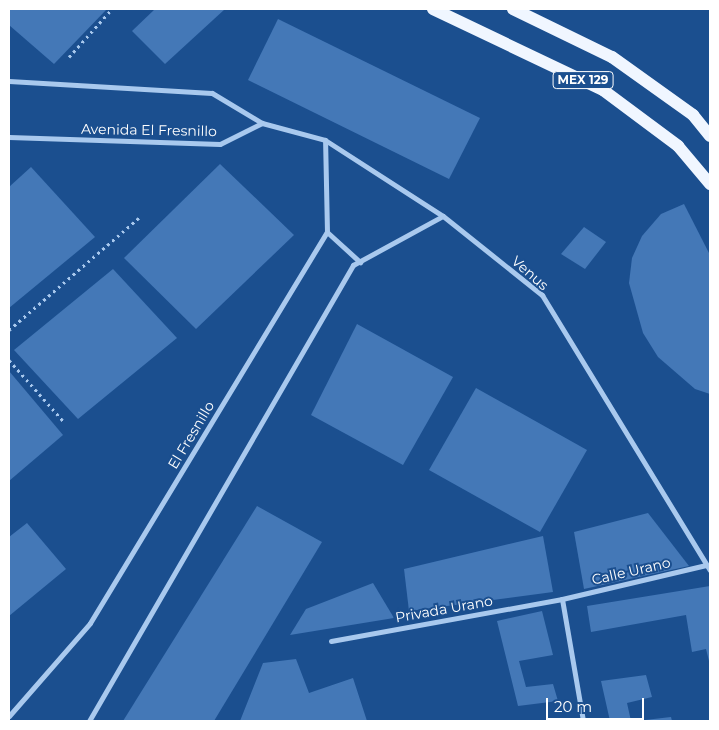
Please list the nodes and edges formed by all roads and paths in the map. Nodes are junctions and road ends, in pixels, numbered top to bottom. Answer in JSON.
{"nodes":[{"id":1,"x":112,"y":9,"type":"edge"},
{"id":2,"x":433,"y":9,"type":"edge"},
{"id":3,"x":513,"y":9,"type":"edge"},
{"id":4,"x":69,"y":57,"type":"dead end"},
{"id":5,"x":9,"y":81,"type":"edge"},
{"id":6,"x":262,"y":123,"type":"junction"},
{"id":7,"x":710,"y":136,"type":"edge"},
{"id":8,"x":9,"y":137,"type":"edge"},
{"id":9,"x":325,"y":140,"type":"junction"},
{"id":10,"x":710,"y":184,"type":"edge"},
{"id":11,"x":443,"y":216,"type":"junction"},
{"id":12,"x":140,"y":217,"type":"dead end"},
{"id":13,"x":327,"y":232,"type":"junction"},
{"id":14,"x":360,"y":262,"type":"junction"},
{"id":15,"x":9,"y":330,"type":"edge"},
{"id":16,"x":9,"y":360,"type":"edge"},
{"id":17,"x":65,"y":423,"type":"dead end"},
{"id":18,"x":706,"y":565,"type":"junction"},
{"id":19,"x":710,"y":570,"type":"edge"},
{"id":20,"x":562,"y":599,"type":"junction"},
{"id":21,"x":331,"y":641,"type":"dead end"},
{"id":22,"x":9,"y":716,"type":"edge"},
{"id":23,"x":89,"y":721,"type":"edge"},
{"id":24,"x":583,"y":721,"type":"edge"}],
"edges":[{"from":1,"to":4,"type":"path"},
{"from":2,"to":10,"type":"main road","number":"MEX 129"},
{"from":3,"to":7,"type":"main road","number":"MEX 129"},
{"from":5,"to":6,"type":"street"},
{"from":6,"to":8,"type":"street","name":"Avenida El Fresnillo"},
{"from":6,"to":9,"type":"street","name":"Venus"},
{"from":9,"to":11,"type":"street","name":"Venus"},
{"from":9,"to":13,"type":"street"},
{"from":11,"to":14,"type":"street"},
{"from":11,"to":18,"type":"street","name":"Venus"},
{"from":12,"to":15,"type":"path"},
{"from":13,"to":14,"type":"street"},
{"from":13,"to":22,"type":"street","name":"El Fresnillo"},
{"from":14,"to":23,"type":"street"},
{"from":16,"to":17,"type":"path"},
{"from":18,"to":19,"type":"street","name":"Venus"},
{"from":18,"to":20,"type":"street","name":"Calle Urano"},
{"from":20,"to":21,"type":"street","name":"Privada Urano"},
{"from":20,"to":24,"type":"street"}]}
